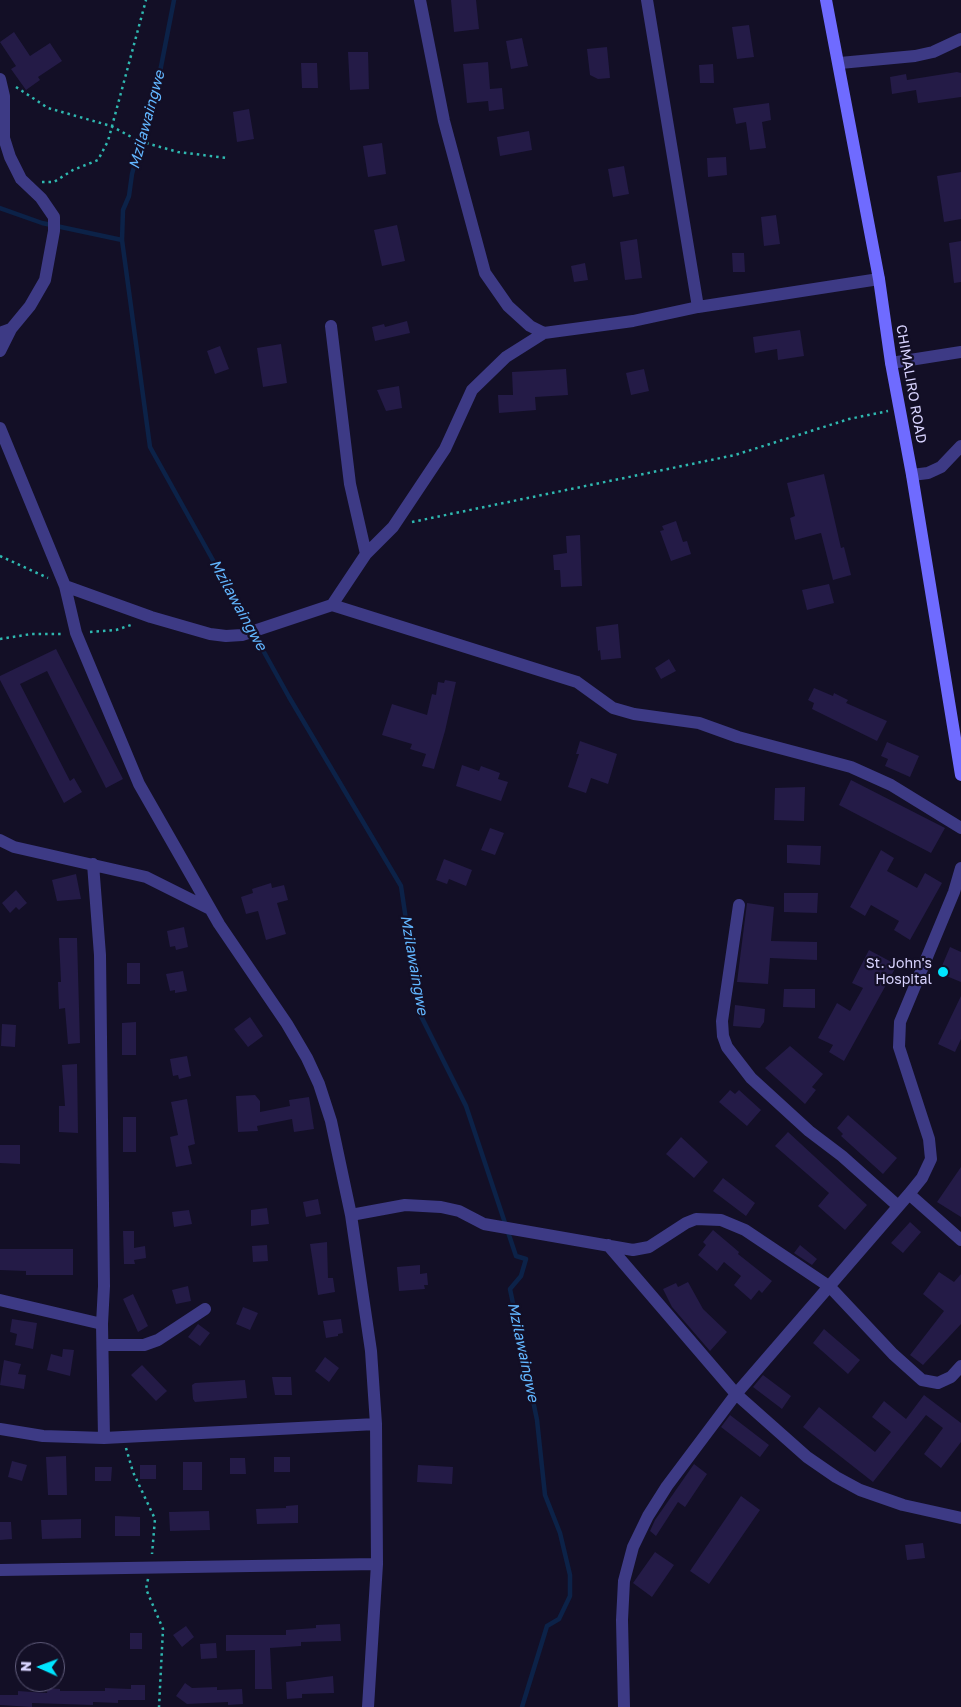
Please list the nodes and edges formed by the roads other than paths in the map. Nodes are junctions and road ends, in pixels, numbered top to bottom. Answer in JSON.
{"nodes":[{"id":1,"x":420,"y":0,"type":"edge"},
{"id":2,"x":647,"y":0,"type":"edge"},
{"id":3,"x":826,"y":0,"type":"edge"},
{"id":4,"x":961,"y":40,"type":"edge"},
{"id":5,"x":840,"y":63,"type":"junction"},
{"id":6,"x":5,"y":80,"type":"edge"},
{"id":7,"x":879,"y":279,"type":"junction"},
{"id":8,"x":698,"y":308,"type":"junction"},
{"id":9,"x":331,"y":326,"type":"dead end"},
{"id":10,"x":6,"y":331,"type":"edge"},
{"id":11,"x":544,"y":333,"type":"junction"},
{"id":12,"x":0,"y":351,"type":"edge"},
{"id":13,"x":961,"y":352,"type":"edge"},
{"id":14,"x":891,"y":363,"type":"junction"},
{"id":15,"x":0,"y":428,"type":"edge"},
{"id":16,"x":961,"y":446,"type":"edge"},
{"id":17,"x":912,"y":475,"type":"junction"},
{"id":18,"x":366,"y":554,"type":"junction"},
{"id":19,"x":65,"y":586,"type":"junction"},
{"id":20,"x":332,"y":605,"type":"junction"},
{"id":21,"x":961,"y":775,"type":"edge"},
{"id":22,"x":961,"y":828,"type":"edge"},
{"id":23,"x":0,"y":840,"type":"edge"},
{"id":24,"x":14,"y":847,"type":"junction"},
{"id":25,"x":0,"y":852,"type":"edge"},
{"id":26,"x":93,"y":864,"type":"junction"},
{"id":27,"x":961,"y":868,"type":"edge"},
{"id":28,"x":739,"y":905,"type":"dead end"},
{"id":29,"x":210,"y":909,"type":"junction"},
{"id":30,"x":909,"y":1194,"type":"junction"},
{"id":31,"x":898,"y":1206,"type":"junction"},
{"id":32,"x":351,"y":1215,"type":"junction"},
{"id":33,"x":961,"y":1240,"type":"edge"},
{"id":34,"x":608,"y":1245,"type":"junction"},
{"id":35,"x":830,"y":1287,"type":"junction"},
{"id":36,"x":0,"y":1300,"type":"edge"},
{"id":37,"x":205,"y":1309,"type":"dead end"},
{"id":38,"x":102,"y":1324,"type":"junction"},
{"id":39,"x":103,"y":1345,"type":"junction"},
{"id":40,"x":961,"y":1366,"type":"edge"},
{"id":41,"x":736,"y":1394,"type":"junction"},
{"id":42,"x":376,"y":1424,"type":"junction"},
{"id":43,"x":0,"y":1429,"type":"edge"},
{"id":44,"x":104,"y":1438,"type":"junction"},
{"id":45,"x":961,"y":1518,"type":"edge"},
{"id":46,"x":377,"y":1564,"type":"junction"},
{"id":47,"x":0,"y":1570,"type":"edge"},
{"id":48,"x":368,"y":1707,"type":"edge"},
{"id":49,"x":624,"y":1707,"type":"edge"}],
"edges":[{"from":1,"to":11,"type":"street"},
{"from":2,"to":8,"type":"street"},
{"from":3,"to":5,"type":"street","name":"CHIMALIRO ROAD"},
{"from":4,"to":5,"type":"street"},
{"from":5,"to":7,"type":"street","name":"CHIMALIRO ROAD"},
{"from":6,"to":10,"type":"street"},
{"from":7,"to":8,"type":"street"},
{"from":7,"to":14,"type":"street","name":"CHIMALIRO ROAD"},
{"from":8,"to":11,"type":"street"},
{"from":9,"to":18,"type":"street"},
{"from":10,"to":12,"type":"street"},
{"from":11,"to":18,"type":"street"},
{"from":13,"to":14,"type":"street"},
{"from":14,"to":17,"type":"street","name":"CHIMALIRO ROAD"},
{"from":15,"to":19,"type":"street"},
{"from":16,"to":17,"type":"street"},
{"from":17,"to":21,"type":"street","name":"CHIMALIRO ROAD"},
{"from":18,"to":20,"type":"street"},
{"from":19,"to":20,"type":"street"},
{"from":19,"to":29,"type":"street"},
{"from":20,"to":22,"type":"street"},
{"from":23,"to":24,"type":"street"},
{"from":24,"to":25,"type":"street"},
{"from":24,"to":26,"type":"street"},
{"from":26,"to":29,"type":"street"},
{"from":26,"to":38,"type":"street"},
{"from":27,"to":30,"type":"street"},
{"from":28,"to":31,"type":"street"},
{"from":29,"to":32,"type":"street"},
{"from":30,"to":31,"type":"street"},
{"from":30,"to":33,"type":"street"},
{"from":31,"to":35,"type":"street"},
{"from":32,"to":34,"type":"street"},
{"from":32,"to":42,"type":"street"},
{"from":34,"to":35,"type":"street"},
{"from":34,"to":41,"type":"street"},
{"from":35,"to":40,"type":"street"},
{"from":35,"to":41,"type":"street"},
{"from":36,"to":38,"type":"street"},
{"from":37,"to":39,"type":"street"},
{"from":38,"to":39,"type":"street"},
{"from":39,"to":44,"type":"street"},
{"from":41,"to":45,"type":"street"},
{"from":41,"to":49,"type":"street"},
{"from":42,"to":44,"type":"street"},
{"from":42,"to":46,"type":"street"},
{"from":43,"to":44,"type":"street"},
{"from":46,"to":47,"type":"street"},
{"from":46,"to":48,"type":"street"}]}
